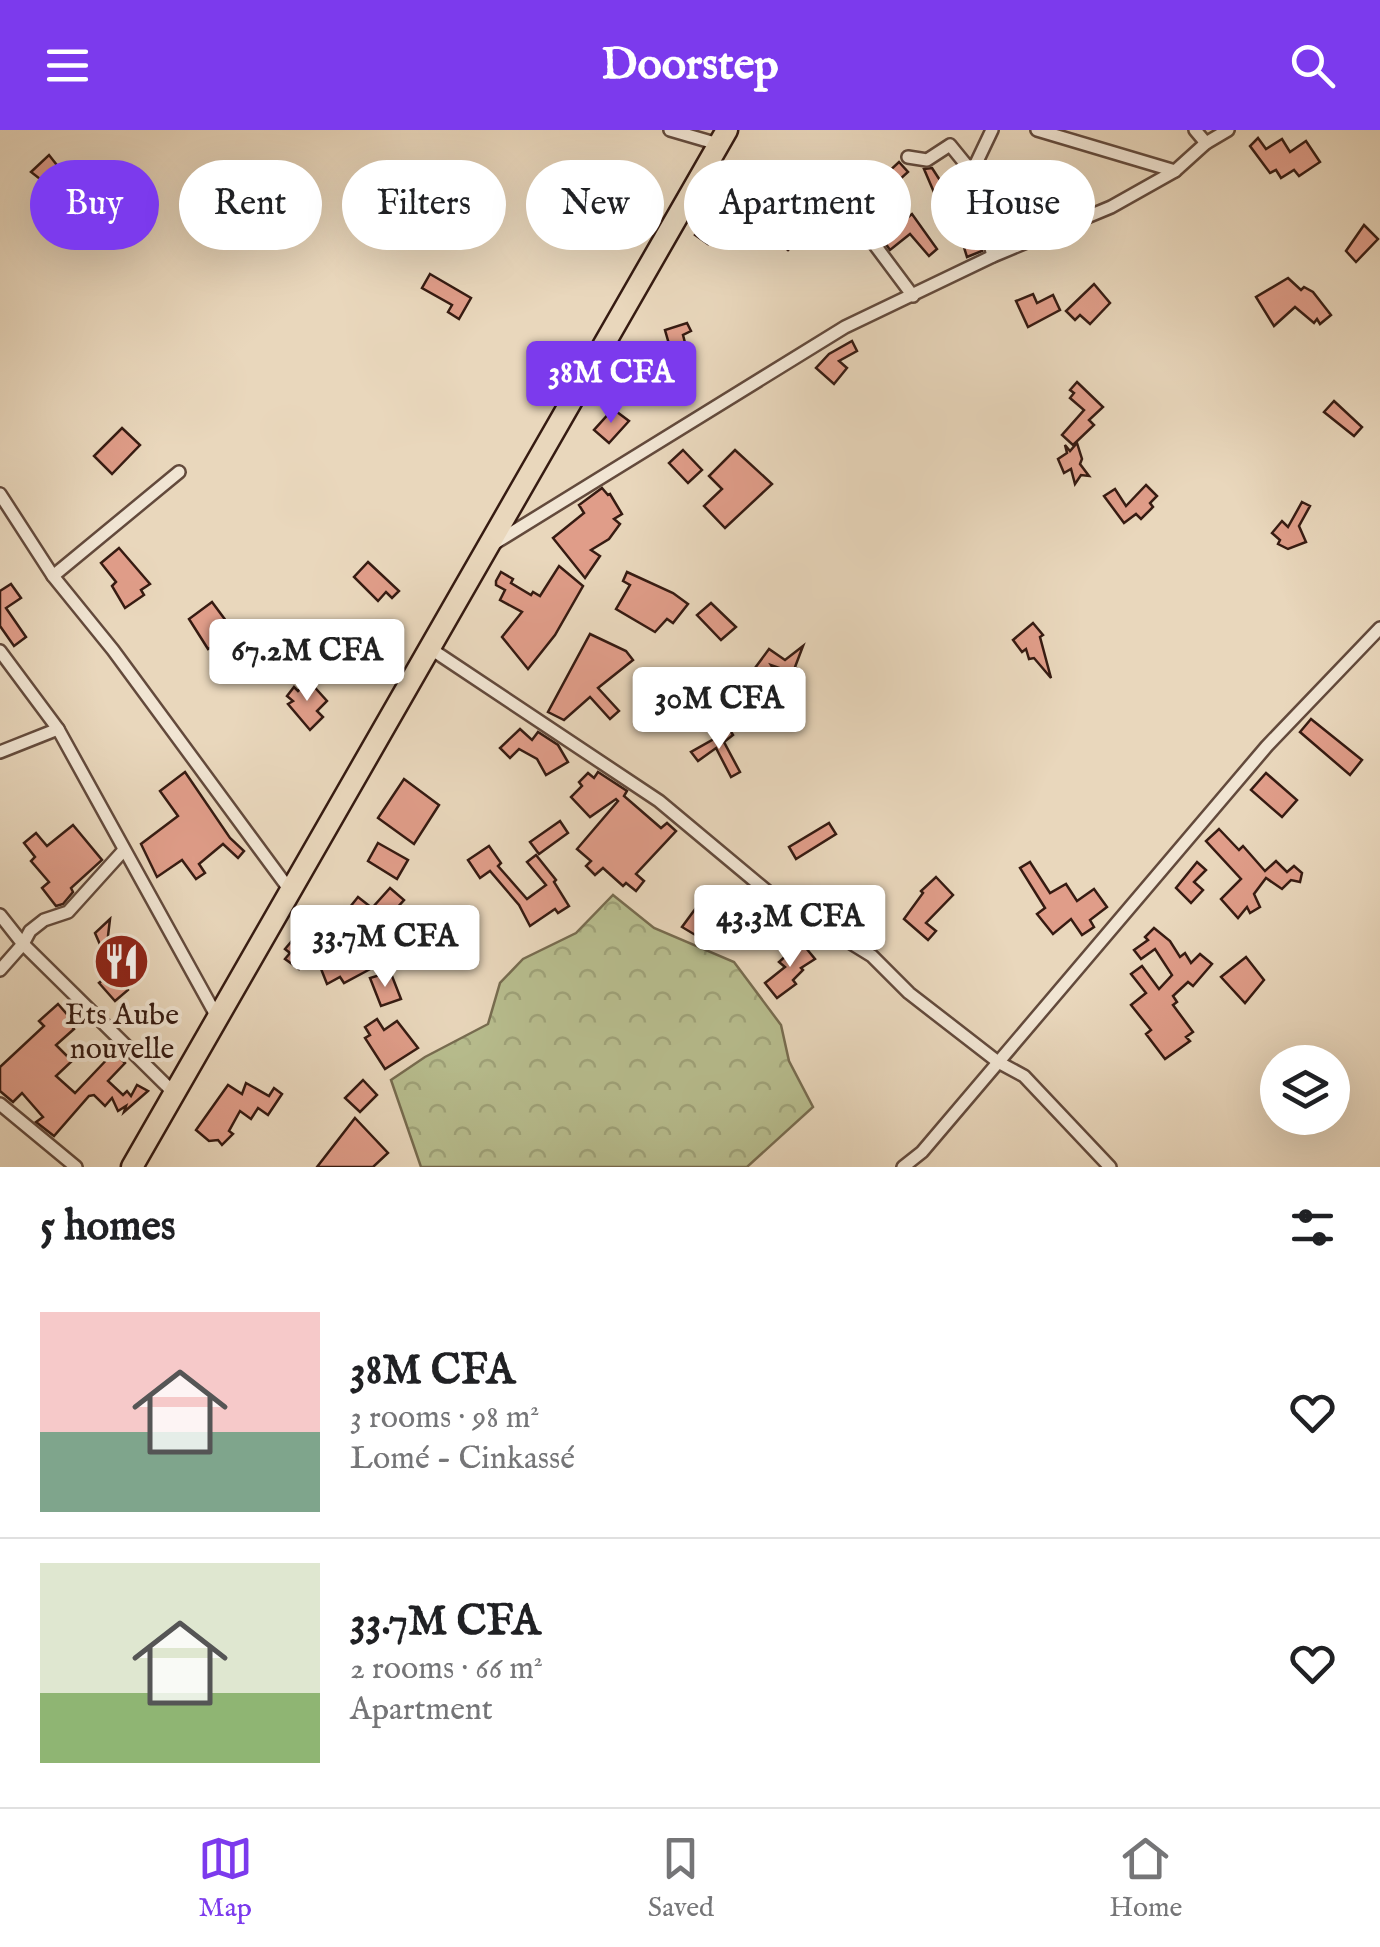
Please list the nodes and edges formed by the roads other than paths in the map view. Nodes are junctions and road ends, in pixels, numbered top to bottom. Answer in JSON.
{"nodes":[{"id":1,"x":670,"y":130,"type":"edge"},
{"id":2,"x":992,"y":130,"type":"edge"},
{"id":3,"x":1037,"y":130,"type":"edge"},
{"id":4,"x":1195,"y":130,"type":"edge"},
{"id":5,"x":1227,"y":130,"type":"edge"},
{"id":6,"x":722,"y":137,"type":"edge"},
{"id":7,"x":1206,"y":143,"type":"junction"},
{"id":8,"x":908,"y":157,"type":"dead end"},
{"id":9,"x":962,"y":160,"type":"edge"},
{"id":10,"x":978,"y":160,"type":"edge"},
{"id":11,"x":1176,"y":171,"type":"junction"},
{"id":12,"x":879,"y":250,"type":"edge"},
{"id":13,"x":992,"y":250,"type":"edge"},
{"id":14,"x":993,"y":256,"type":"junction"},
{"id":15,"x":913,"y":296,"type":"junction"},
{"id":16,"x":179,"y":472,"type":"dead end"},
{"id":17,"x":0,"y":494,"type":"edge"},
{"id":18,"x":487,"y":548,"type":"junction"},
{"id":19,"x":54,"y":576,"type":"junction"},
{"id":20,"x":1380,"y":628,"type":"edge"},
{"id":21,"x":428,"y":647,"type":"junction"},
{"id":22,"x":0,"y":651,"type":"edge"},
{"id":23,"x":58,"y":729,"type":"junction"},
{"id":24,"x":0,"y":752,"type":"edge"},
{"id":25,"x":124,"y":850,"type":"junction"},
{"id":26,"x":289,"y":889,"type":"junction"},
{"id":27,"x":0,"y":915,"type":"edge"},
{"id":28,"x":24,"y":944,"type":"junction"},
{"id":29,"x":0,"y":970,"type":"edge"},
{"id":30,"x":216,"y":1017,"type":"junction"},
{"id":31,"x":998,"y":1062,"type":"junction"},
{"id":32,"x":174,"y":1093,"type":"junction"},
{"id":33,"x":0,"y":1104,"type":"edge"},
{"id":34,"x":76,"y":1167,"type":"edge"},
{"id":35,"x":132,"y":1167,"type":"edge"},
{"id":36,"x":903,"y":1167,"type":"edge"},
{"id":37,"x":1110,"y":1167,"type":"edge"}],
"edges":[{"from":1,"to":6,"type":"street"},
{"from":2,"to":10,"type":"street"},
{"from":3,"to":11,"type":"street"},
{"from":4,"to":7,"type":"street"},
{"from":5,"to":7,"type":"street"},
{"from":6,"to":18,"type":"highway"},
{"from":7,"to":11,"type":"street"},
{"from":8,"to":9,"type":"street"},
{"from":11,"to":14,"type":"street"},
{"from":12,"to":15,"type":"street"},
{"from":13,"to":14,"type":"street"},
{"from":14,"to":15,"type":"street"},
{"from":15,"to":18,"type":"street"},
{"from":16,"to":19,"type":"street"},
{"from":17,"to":19,"type":"street"},
{"from":18,"to":21,"type":"highway"},
{"from":19,"to":26,"type":"street"},
{"from":20,"to":31,"type":"street"},
{"from":21,"to":26,"type":"highway"},
{"from":21,"to":31,"type":"street"},
{"from":22,"to":23,"type":"street"},
{"from":23,"to":24,"type":"street"},
{"from":23,"to":25,"type":"street"},
{"from":25,"to":28,"type":"street"},
{"from":25,"to":30,"type":"street"},
{"from":26,"to":30,"type":"highway"},
{"from":27,"to":28,"type":"street"},
{"from":28,"to":29,"type":"street"},
{"from":28,"to":32,"type":"street"},
{"from":30,"to":32,"type":"highway"},
{"from":31,"to":36,"type":"street"},
{"from":31,"to":37,"type":"street"},
{"from":32,"to":35,"type":"highway"},
{"from":33,"to":34,"type":"street"}]}
